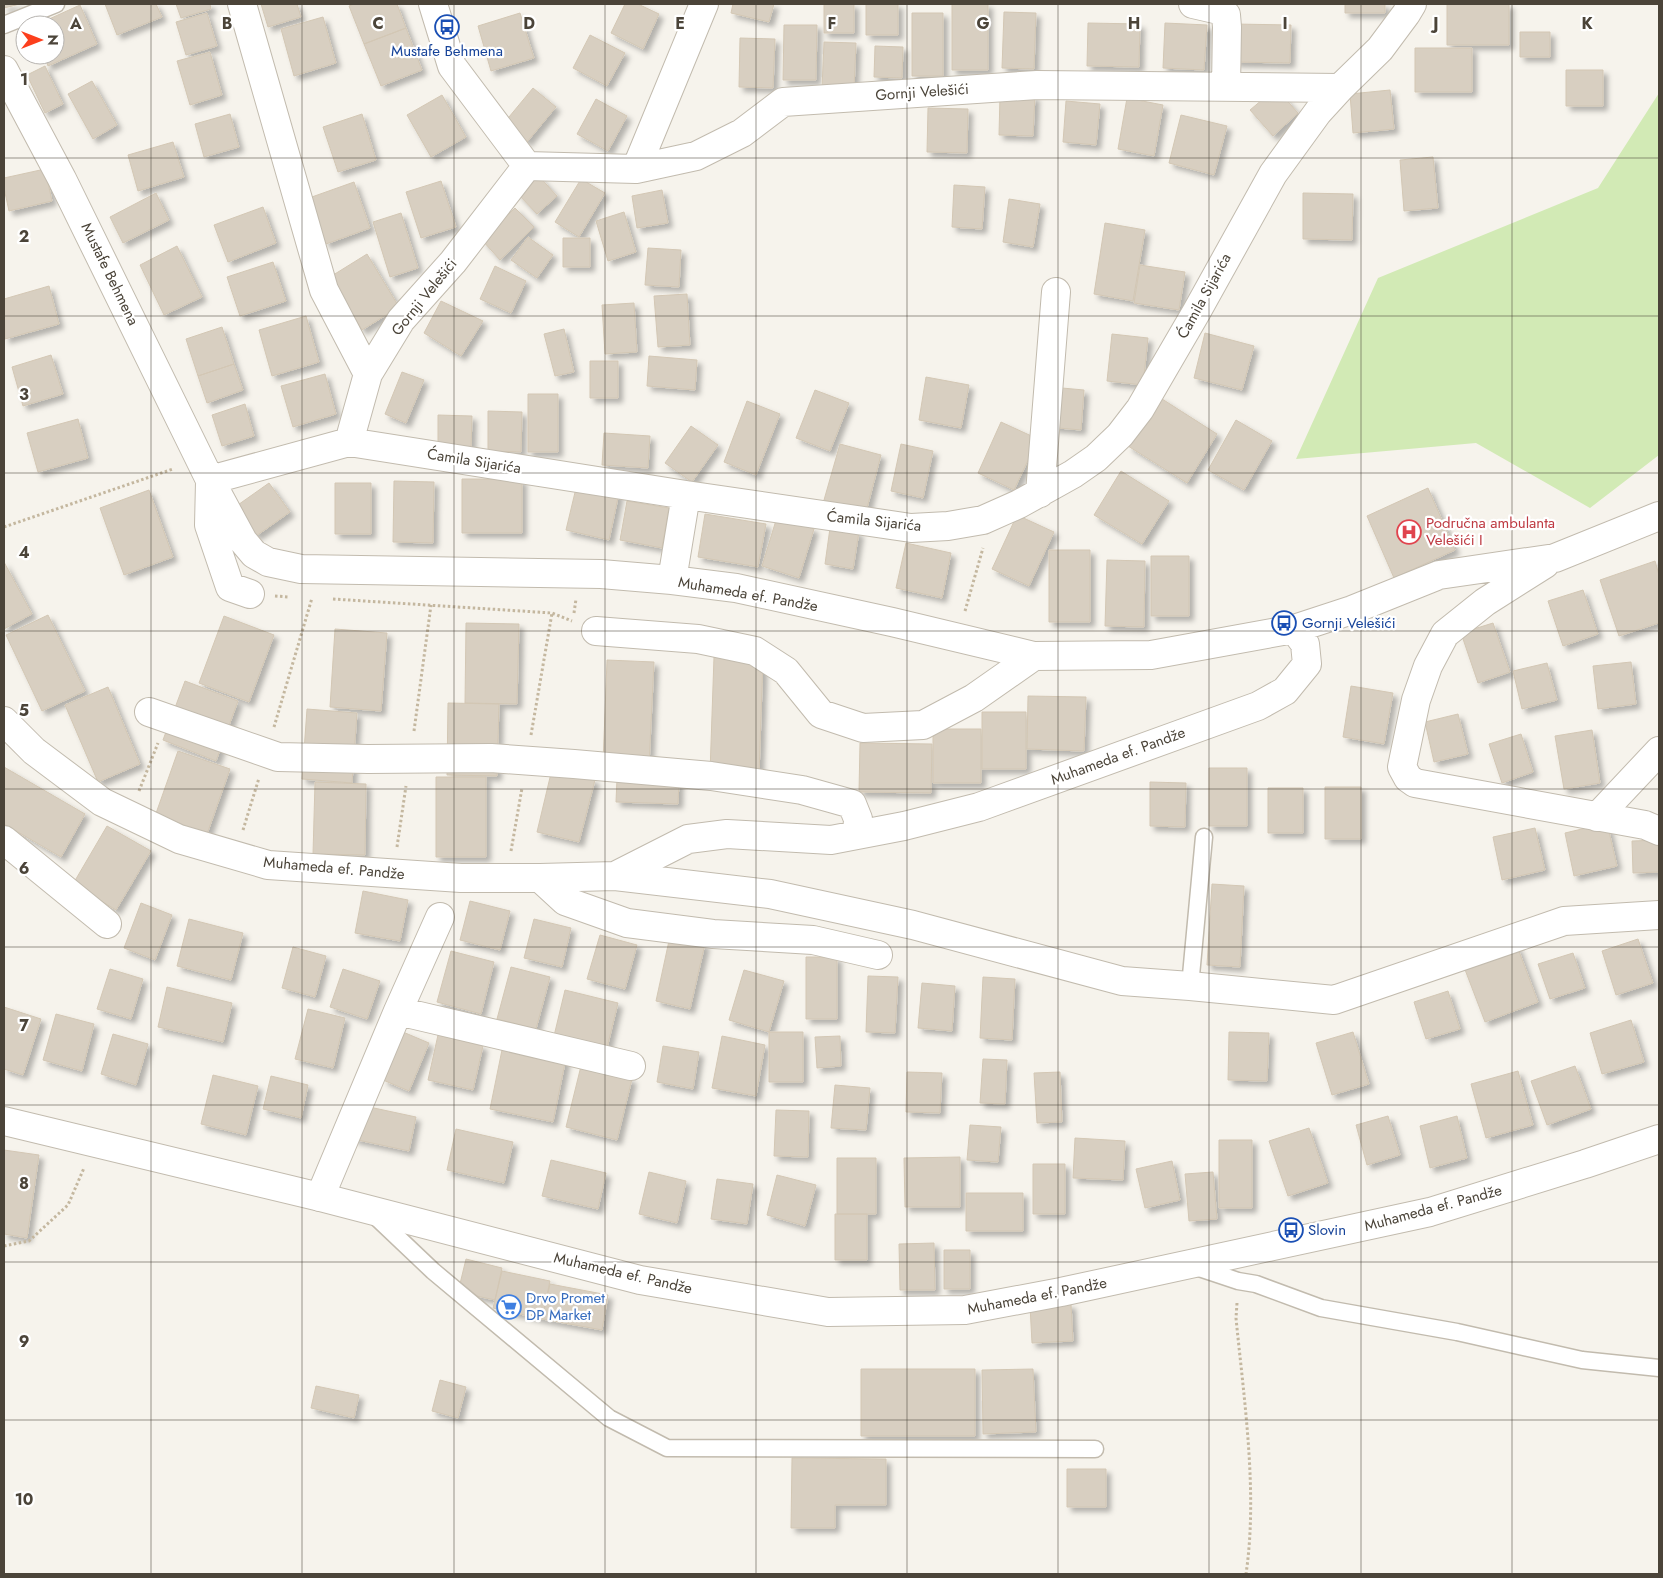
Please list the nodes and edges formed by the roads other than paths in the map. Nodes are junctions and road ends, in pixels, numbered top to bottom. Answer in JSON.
{"nodes":[{"id":1,"x":56,"y":4,"type":"edge"},
{"id":2,"x":242,"y":4,"type":"edge"},
{"id":3,"x":433,"y":4,"type":"edge"},
{"id":4,"x":704,"y":4,"type":"edge"},
{"id":5,"x":1193,"y":4,"type":"edge"},
{"id":6,"x":1412,"y":4,"type":"edge"},
{"id":7,"x":4,"y":25,"type":"edge"},
{"id":8,"x":4,"y":70,"type":"edge"},
{"id":9,"x":1226,"y":87,"type":"junction"},
{"id":10,"x":1340,"y":88,"type":"junction"},
{"id":11,"x":527,"y":166,"type":"junction"},
{"id":12,"x":636,"y":169,"type":"junction"},
{"id":13,"x":1056,"y":292,"type":"dead end"},
{"id":14,"x":368,"y":374,"type":"junction"},
{"id":15,"x":349,"y":442,"type":"junction"},
{"id":16,"x":205,"y":470,"type":"junction"},
{"id":17,"x":1040,"y":493,"type":"junction"},
{"id":18,"x":686,"y":495,"type":"junction"},
{"id":19,"x":1659,"y":516,"type":"edge"},
{"id":20,"x":1555,"y":558,"type":"junction"},
{"id":21,"x":672,"y":580,"type":"junction"},
{"id":22,"x":250,"y":594,"type":"road end"},
{"id":23,"x":1294,"y":629,"type":"junction"},
{"id":24,"x":596,"y":631,"type":"road end"},
{"id":25,"x":1034,"y":656,"type":"junction"},
{"id":26,"x":158,"y":716,"type":"road end"},
{"id":27,"x":4,"y":721,"type":"edge"},
{"id":28,"x":1659,"y":751,"type":"edge"},
{"id":29,"x":1597,"y":817,"type":"junction"},
{"id":30,"x":1659,"y":831,"type":"edge"},
{"id":31,"x":858,"y":835,"type":"junction"},
{"id":32,"x":1204,"y":837,"type":"dead end"},
{"id":33,"x":4,"y":840,"type":"edge"},
{"id":34,"x":615,"y":876,"type":"junction"},
{"id":35,"x":540,"y":878,"type":"junction"},
{"id":36,"x":1659,"y":915,"type":"edge"},
{"id":37,"x":440,"y":917,"type":"dead end"},
{"id":38,"x":107,"y":924,"type":"dead end"},
{"id":39,"x":878,"y":955,"type":"dead end"},
{"id":40,"x":1190,"y":986,"type":"junction"},
{"id":41,"x":398,"y":1011,"type":"junction"},
{"id":42,"x":631,"y":1066,"type":"dead end"},
{"id":43,"x":4,"y":1121,"type":"edge"},
{"id":44,"x":1659,"y":1139,"type":"edge"},
{"id":45,"x":320,"y":1197,"type":"junction"},
{"id":46,"x":369,"y":1210,"type":"junction"},
{"id":47,"x":1191,"y":1265,"type":"junction"},
{"id":48,"x":1659,"y":1368,"type":"edge"},
{"id":49,"x":1095,"y":1449,"type":"dead end"}],
"edges":[{"from":1,"to":7,"type":"lane"},
{"from":2,"to":14,"type":"street"},
{"from":3,"to":11,"type":"street"},
{"from":4,"to":12,"type":"street"},
{"from":5,"to":9,"type":"street"},
{"from":6,"to":10,"type":"street","name":"Ćamila Sijarića"},
{"from":8,"to":16,"type":"street","name":"Mustafe Behmena"},
{"from":9,"to":10,"type":"street","name":"Gornji Velešići"},
{"from":9,"to":12,"type":"street","name":"Gornji Velešići"},
{"from":10,"to":17,"type":"street","name":"Ćamila Sijarića"},
{"from":11,"to":12,"type":"street","name":"Gornji Velešići"},
{"from":11,"to":14,"type":"street","name":"Gornji Velešići"},
{"from":13,"to":17,"type":"street"},
{"from":14,"to":15,"type":"street","name":"Gornji Velešići"},
{"from":15,"to":16,"type":"street","name":"Ćamila Sijarića"},
{"from":15,"to":18,"type":"street","name":"Ćamila Sijarića"},
{"from":16,"to":21,"type":"street","name":"Muhameda ef. Pandže"},
{"from":16,"to":22,"type":"street"},
{"from":17,"to":18,"type":"street","name":"Ćamila Sijarića"},
{"from":18,"to":21,"type":"street"},
{"from":19,"to":20,"type":"street","name":"Muhameda ef. Pandže"},
{"from":20,"to":23,"type":"street","name":"Muhameda ef. Pandže"},
{"from":20,"to":29,"type":"street"},
{"from":21,"to":25,"type":"street","name":"Muhameda ef. Pandže"},
{"from":23,"to":25,"type":"street","name":"Muhameda ef. Pandže"},
{"from":23,"to":31,"type":"street","name":"Muhameda ef. Pandže"},
{"from":24,"to":25,"type":"street"},
{"from":26,"to":31,"type":"street"},
{"from":27,"to":35,"type":"street","name":"Muhameda ef. Pandže"},
{"from":28,"to":29,"type":"street"},
{"from":29,"to":30,"type":"street"},
{"from":31,"to":34,"type":"street","name":"Muhameda ef. Pandže"},
{"from":32,"to":40,"type":"lane"},
{"from":33,"to":38,"type":"street"},
{"from":34,"to":35,"type":"street","name":"Muhameda ef. Pandže"},
{"from":34,"to":40,"type":"street","name":"Muhameda ef. Pandže"},
{"from":35,"to":39,"type":"street"},
{"from":36,"to":40,"type":"street","name":"Muhameda ef. Pandže"},
{"from":37,"to":41,"type":"street"},
{"from":41,"to":42,"type":"street"},
{"from":41,"to":45,"type":"street"},
{"from":43,"to":45,"type":"street","name":"Muhameda ef. Pandže"},
{"from":44,"to":47,"type":"street","name":"Muhameda ef. Pandže"},
{"from":45,"to":46,"type":"street","name":"Muhameda ef. Pandže"},
{"from":46,"to":47,"type":"street","name":"Muhameda ef. Pandže"},
{"from":46,"to":49,"type":"lane"},
{"from":47,"to":48,"type":"lane"}]}
